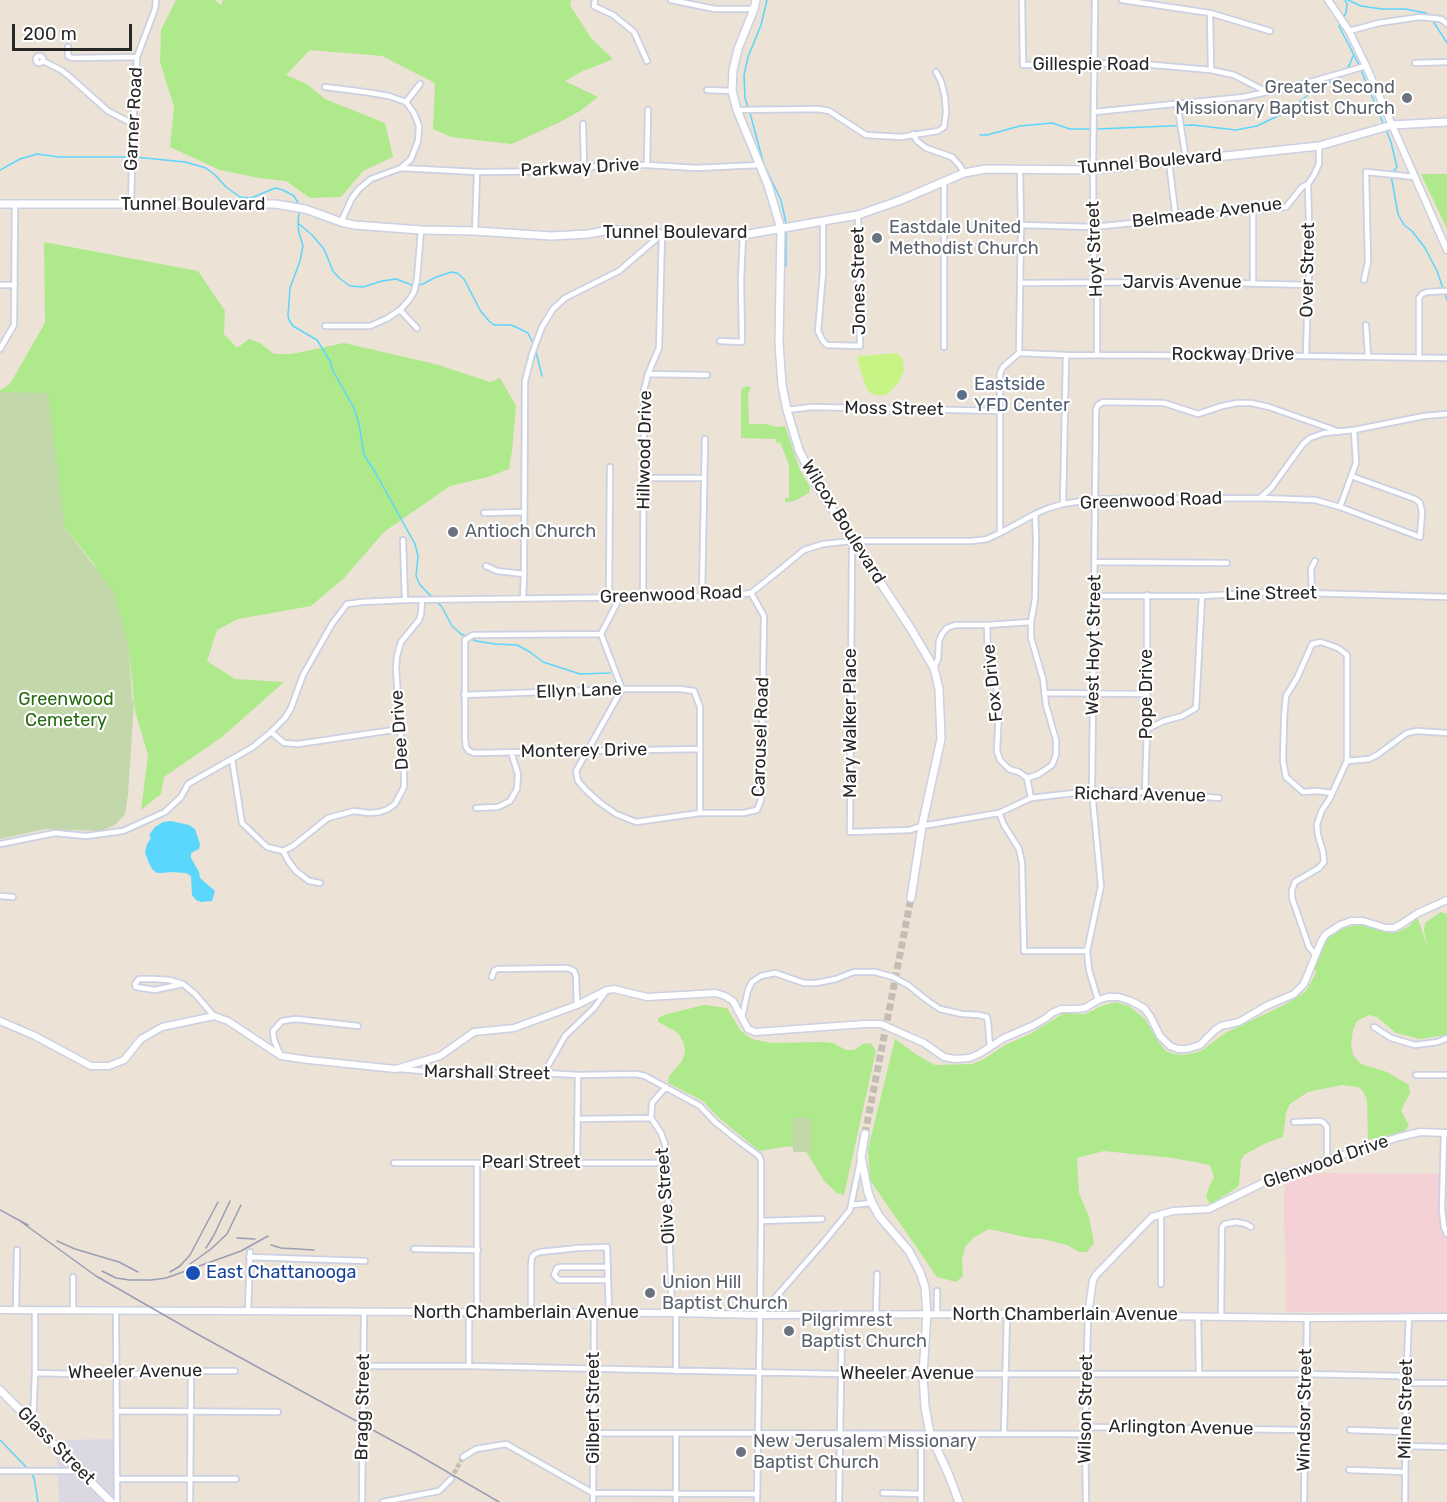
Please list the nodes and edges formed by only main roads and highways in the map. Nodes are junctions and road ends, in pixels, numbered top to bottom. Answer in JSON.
{"nodes":[{"id":1,"x":756,"y":0,"type":"edge"},
{"id":2,"x":1447,"y":122,"type":"edge"},
{"id":3,"x":0,"y":204,"type":"edge"},
{"id":4,"x":781,"y":229,"type":"junction"},
{"id":5,"x":911,"y":898,"type":"tunnel mouth"},
{"id":6,"x":865,"y":1134,"type":"tunnel mouth"},
{"id":7,"x":0,"y":1390,"type":"edge"},
{"id":8,"x":111,"y":1502,"type":"edge"},
{"id":9,"x":959,"y":1502,"type":"edge"}],
"edges":[{"from":1,"to":4,"type":"main road","name":"Wilcox Boulevard"},
{"from":2,"to":4,"type":"main road","name":"Tunnel Boulevard"},
{"from":3,"to":4,"type":"main road","name":"Tunnel Boulevard"},
{"from":4,"to":5,"type":"main road","name":"Wilcox Boulevard"},
{"from":6,"to":9,"type":"main road"},
{"from":7,"to":8,"type":"main road","name":"Glass Street"}]}
